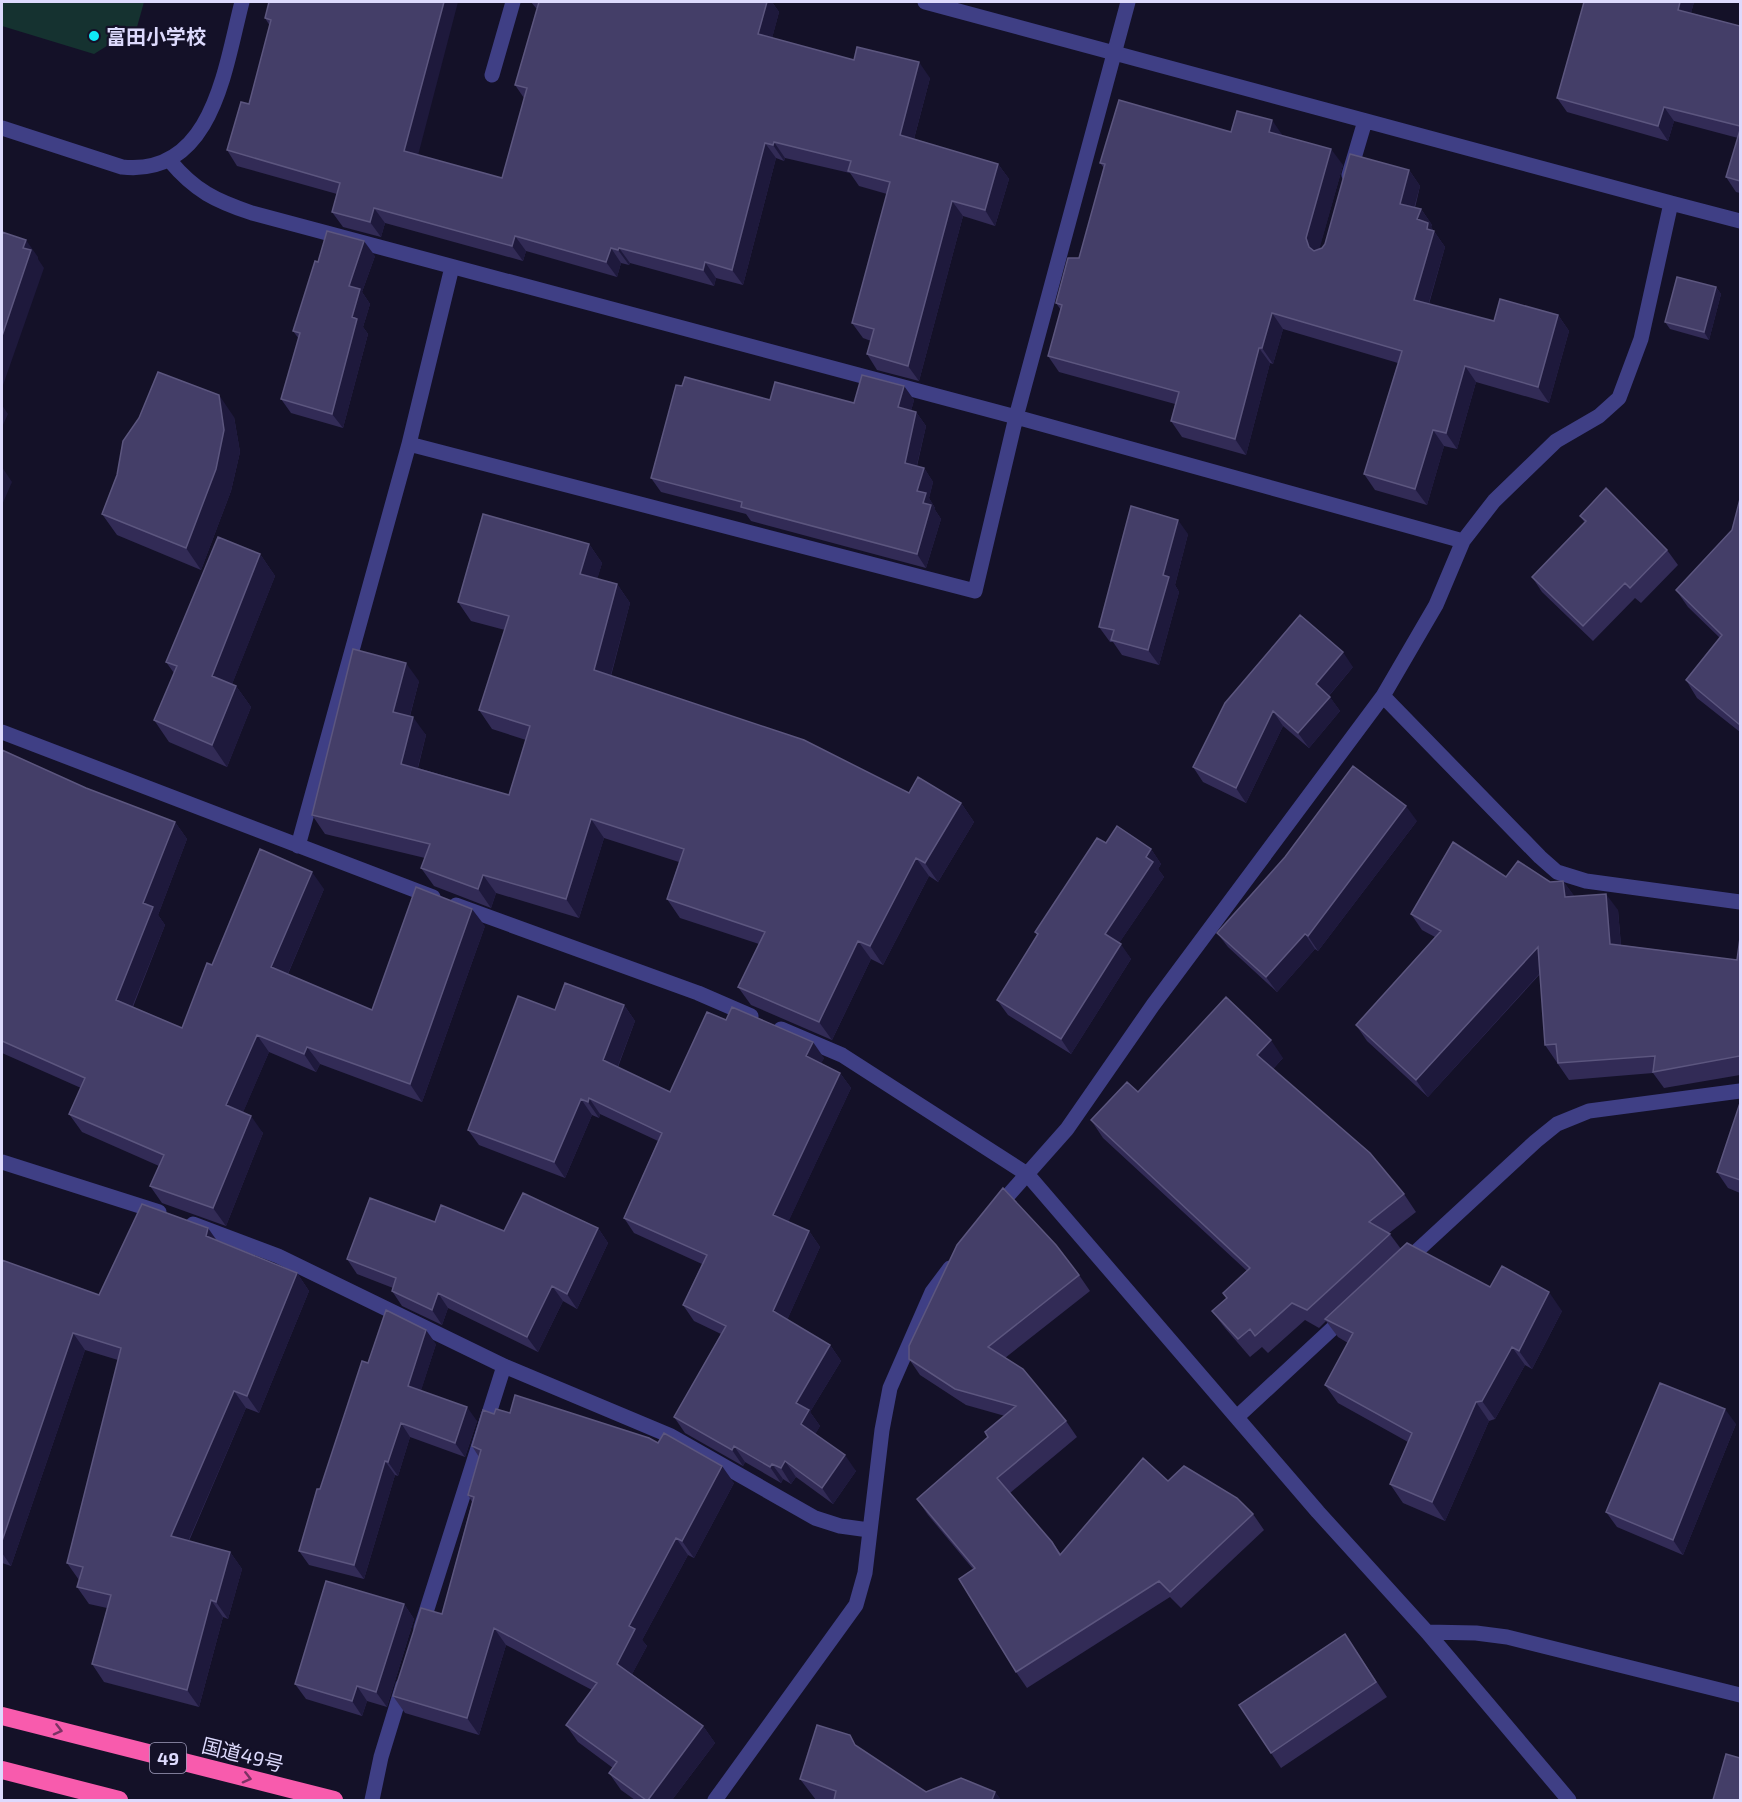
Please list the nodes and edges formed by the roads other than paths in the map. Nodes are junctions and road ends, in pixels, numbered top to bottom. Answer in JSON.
{"nodes":[{"id":1,"x":242,"y":2,"type":"edge"},
{"id":2,"x":513,"y":2,"type":"edge"},
{"id":3,"x":925,"y":2,"type":"edge"},
{"id":4,"x":1128,"y":2,"type":"edge"},
{"id":5,"x":1114,"y":53,"type":"junction"},
{"id":6,"x":492,"y":75,"type":"dead end"},
{"id":7,"x":1365,"y":121,"type":"junction"},
{"id":8,"x":2,"y":128,"type":"edge"},
{"id":9,"x":170,"y":160,"type":"junction"},
{"id":10,"x":1346,"y":189,"type":"edge"},
{"id":11,"x":1671,"y":203,"type":"junction"},
{"id":12,"x":1740,"y":220,"type":"edge"},
{"id":13,"x":452,"y":267,"type":"junction"},
{"id":14,"x":1016,"y":417,"type":"junction"},
{"id":15,"x":409,"y":444,"type":"junction"},
{"id":16,"x":1463,"y":541,"type":"junction"},
{"id":17,"x":1383,"y":696,"type":"junction"},
{"id":18,"x":3,"y":736,"type":"edge"},
{"id":19,"x":298,"y":846,"type":"junction"},
{"id":20,"x":1740,"y":902,"type":"edge"},
{"id":21,"x":1740,"y":1091,"type":"edge"},
{"id":22,"x":2,"y":1162,"type":"edge"},
{"id":23,"x":1027,"y":1174,"type":"junction"},
{"id":24,"x":985,"y":1222,"type":"edge"},
{"id":25,"x":957,"y":1259,"type":"edge"},
{"id":26,"x":1395,"y":1271,"type":"edge"},
{"id":27,"x":1360,"y":1303,"type":"edge"},
{"id":28,"x":504,"y":1366,"type":"junction"},
{"id":29,"x":1238,"y":1417,"type":"junction"},
{"id":30,"x":868,"y":1530,"type":"junction"},
{"id":31,"x":1427,"y":1632,"type":"junction"},
{"id":32,"x":416,"y":1645,"type":"edge"},
{"id":33,"x":409,"y":1667,"type":"edge"},
{"id":34,"x":1740,"y":1695,"type":"edge"},
{"id":35,"x":2,"y":1716,"type":"edge"},
{"id":36,"x":2,"y":1770,"type":"edge"},
{"id":37,"x":119,"y":1800,"type":"edge"},
{"id":38,"x":334,"y":1800,"type":"edge"},
{"id":39,"x":372,"y":1800,"type":"edge"},
{"id":40,"x":716,"y":1800,"type":"edge"},
{"id":41,"x":1569,"y":1800,"type":"edge"}],
"edges":[{"from":1,"to":9,"type":"street"},
{"from":2,"to":6,"type":"street"},
{"from":3,"to":5,"type":"street"},
{"from":4,"to":5,"type":"street"},
{"from":5,"to":7,"type":"street"},
{"from":5,"to":14,"type":"street"},
{"from":7,"to":10,"type":"street"},
{"from":7,"to":11,"type":"street"},
{"from":8,"to":9,"type":"street"},
{"from":9,"to":13,"type":"street"},
{"from":11,"to":12,"type":"street"},
{"from":11,"to":16,"type":"street"},
{"from":13,"to":14,"type":"street"},
{"from":13,"to":15,"type":"street"},
{"from":14,"to":15,"type":"street"},
{"from":14,"to":16,"type":"street"},
{"from":15,"to":19,"type":"street"},
{"from":16,"to":17,"type":"street"},
{"from":17,"to":20,"type":"street"},
{"from":17,"to":23,"type":"street"},
{"from":18,"to":19,"type":"street"},
{"from":19,"to":23,"type":"street"},
{"from":21,"to":26,"type":"street"},
{"from":22,"to":28,"type":"street"},
{"from":23,"to":24,"type":"street"},
{"from":23,"to":29,"type":"street"},
{"from":25,"to":30,"type":"street"},
{"from":27,"to":29,"type":"street"},
{"from":28,"to":30,"type":"street"},
{"from":28,"to":32,"type":"street"},
{"from":29,"to":31,"type":"street"},
{"from":30,"to":40,"type":"street"},
{"from":31,"to":34,"type":"street"},
{"from":31,"to":41,"type":"street"},
{"from":33,"to":39,"type":"street"},
{"from":35,"to":38,"type":"highway","name":"国道49号","number":"49","one_way":true},
{"from":36,"to":37,"type":"highway"}]}
